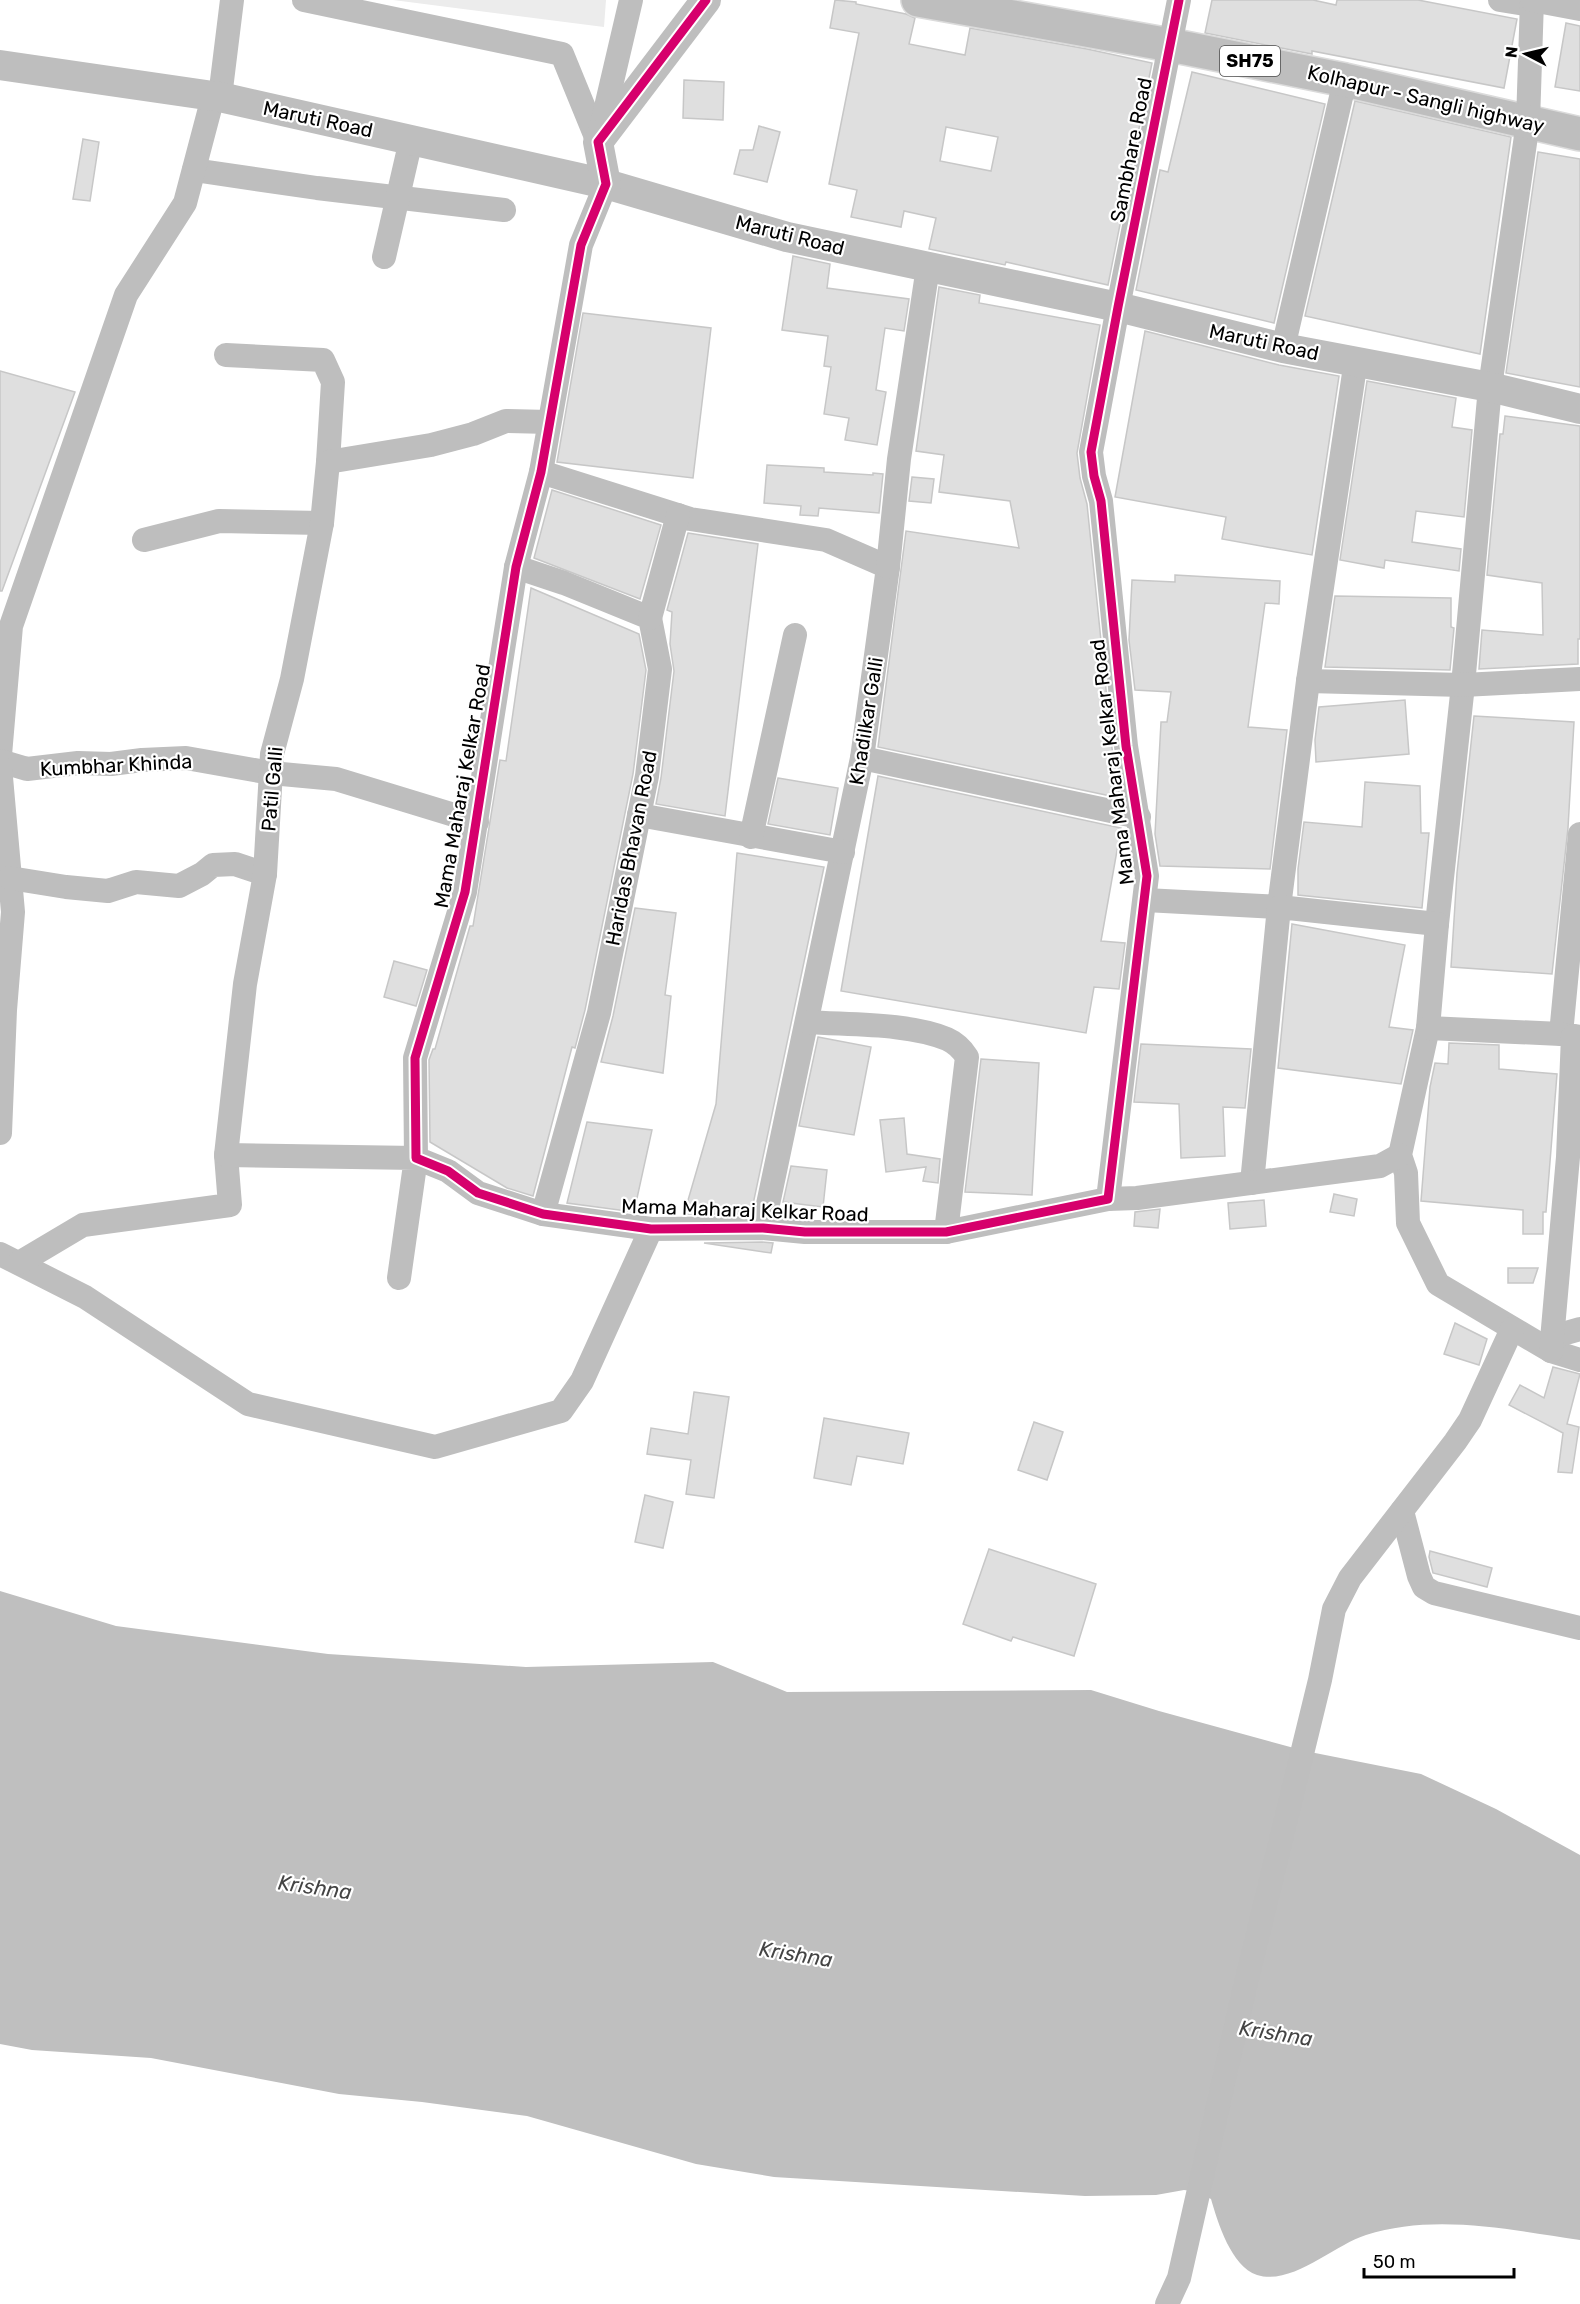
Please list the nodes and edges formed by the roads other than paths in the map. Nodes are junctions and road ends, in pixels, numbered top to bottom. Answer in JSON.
{"nodes":[{"id":1,"x":232,"y":0,"type":"edge"},
{"id":2,"x":304,"y":0,"type":"edge"},
{"id":3,"x":631,"y":0,"type":"edge"},
{"id":4,"x":706,"y":0,"type":"edge"},
{"id":5,"x":918,"y":0,"type":"edge"},
{"id":6,"x":1179,"y":0,"type":"edge"},
{"id":7,"x":1500,"y":0,"type":"edge"},
{"id":8,"x":1532,"y":2,"type":"edge"},
{"id":9,"x":1580,"y":9,"type":"edge"},
{"id":10,"x":1170,"y":45,"type":"junction"},
{"id":11,"x":0,"y":65,"type":"edge"},
{"id":12,"x":1345,"y":80,"type":"junction"},
{"id":13,"x":216,"y":97,"type":"junction"},
{"id":14,"x":1528,"y":122,"type":"junction"},
{"id":15,"x":1580,"y":134,"type":"edge"},
{"id":16,"x":411,"y":140,"type":"junction"},
{"id":17,"x":598,"y":142,"type":"junction"},
{"id":18,"x":194,"y":170,"type":"junction"},
{"id":19,"x":606,"y":184,"type":"junction"},
{"id":20,"x":398,"y":198,"type":"junction"},
{"id":21,"x":504,"y":210,"type":"dead end"},
{"id":22,"x":384,"y":257,"type":"dead end"},
{"id":23,"x":927,"y":267,"type":"junction"},
{"id":24,"x":1118,"y":307,"type":"junction"},
{"id":25,"x":1283,"y":348,"type":"junction"},
{"id":26,"x":226,"y":355,"type":"dead end"},
{"id":27,"x":1356,"y":360,"type":"junction"},
{"id":28,"x":1490,"y":387,"type":"junction"},
{"id":29,"x":1580,"y":409,"type":"edge"},
{"id":30,"x":549,"y":422,"type":"junction"},
{"id":31,"x":328,"y":462,"type":"junction"},
{"id":32,"x":540,"y":472,"type":"junction"},
{"id":33,"x":678,"y":515,"type":"junction"},
{"id":34,"x":322,"y":523,"type":"junction"},
{"id":35,"x":144,"y":540,"type":"dead end"},
{"id":36,"x":516,"y":567,"type":"junction"},
{"id":37,"x":888,"y":567,"type":"junction"},
{"id":38,"x":650,"y":618,"type":"junction"},
{"id":39,"x":795,"y":635,"type":"dead end"},
{"id":40,"x":1580,"y":679,"type":"edge"},
{"id":41,"x":1308,"y":681,"type":"junction"},
{"id":42,"x":1462,"y":685,"type":"junction"},
{"id":43,"x":0,"y":755,"type":"edge"},
{"id":44,"x":862,"y":758,"type":"junction"},
{"id":45,"x":0,"y":761,"type":"edge"},
{"id":46,"x":0,"y":766,"type":"edge"},
{"id":47,"x":271,"y":773,"type":"junction"},
{"id":48,"x":639,"y":815,"type":"junction"},
{"id":49,"x":1138,"y":817,"type":"junction"},
{"id":50,"x":477,"y":822,"type":"junction"},
{"id":51,"x":1580,"y":834,"type":"edge"},
{"id":52,"x":752,"y":837,"type":"junction"},
{"id":53,"x":843,"y":852,"type":"junction"},
{"id":54,"x":265,"y":873,"type":"junction"},
{"id":55,"x":10,"y":878,"type":"junction"},
{"id":56,"x":1145,"y":900,"type":"junction"},
{"id":57,"x":1279,"y":907,"type":"junction"},
{"id":58,"x":1437,"y":924,"type":"junction"},
{"id":59,"x":808,"y":1022,"type":"junction"},
{"id":60,"x":1428,"y":1028,"type":"junction"},
{"id":61,"x":1571,"y":1036,"type":"edge"},
{"id":62,"x":0,"y":1133,"type":"edge"},
{"id":63,"x":226,"y":1155,"type":"junction"},
{"id":64,"x":1400,"y":1155,"type":"junction"},
{"id":65,"x":416,"y":1158,"type":"junction"},
{"id":66,"x":1252,"y":1183,"type":"junction"},
{"id":67,"x":1108,"y":1199,"type":"junction"},
{"id":68,"x":543,"y":1214,"type":"junction"},
{"id":69,"x":763,"y":1228,"type":"junction"},
{"id":70,"x":651,"y":1229,"type":"junction"},
{"id":71,"x":946,"y":1232,"type":"junction"},
{"id":72,"x":9,"y":1258,"type":"edge"},
{"id":73,"x":399,"y":1278,"type":"dead end"},
{"id":74,"x":1512,"y":1329,"type":"junction"},
{"id":75,"x":1580,"y":1329,"type":"edge"},
{"id":76,"x":1552,"y":1344,"type":"junction"},
{"id":77,"x":1580,"y":1360,"type":"edge"},
{"id":78,"x":1402,"y":1511,"type":"junction"},
{"id":79,"x":1580,"y":1628,"type":"edge"},
{"id":80,"x":1167,"y":2304,"type":"edge"}],
"edges":[{"from":1,"to":13,"type":"street"},
{"from":2,"to":17,"type":"street"},
{"from":3,"to":17,"type":"street"},
{"from":4,"to":17,"type":"street"},
{"from":5,"to":10,"type":"main road","name":"Kolhapur - Sangli highway","number":"SH75"},
{"from":6,"to":10,"type":"street","name":"Sambhare Road"},
{"from":7,"to":8,"type":"street"},
{"from":8,"to":9,"type":"street"},
{"from":8,"to":14,"type":"street"},
{"from":10,"to":12,"type":"main road","name":"Kolhapur - Sangli highway","number":"SH75"},
{"from":10,"to":24,"type":"street","name":"Sambhare Road"},
{"from":11,"to":13,"type":"street","name":"Maruti Road"},
{"from":12,"to":14,"type":"main road","name":"Kolhapur - Sangli highway","number":"SH75"},
{"from":12,"to":25,"type":"street"},
{"from":13,"to":16,"type":"street","name":"Maruti Road"},
{"from":13,"to":18,"type":"street"},
{"from":14,"to":15,"type":"main road","name":"Kolhapur - Sangli highway","number":"SH75"},
{"from":14,"to":28,"type":"street"},
{"from":16,"to":19,"type":"street","name":"Maruti Road"},
{"from":16,"to":20,"type":"street"},
{"from":17,"to":19,"type":"street"},
{"from":18,"to":20,"type":"street"},
{"from":18,"to":43,"type":"street"},
{"from":19,"to":23,"type":"street","name":"Maruti Road"},
{"from":19,"to":30,"type":"street","name":"Mama Maharaj Kelkar Road"},
{"from":20,"to":21,"type":"street"},
{"from":20,"to":22,"type":"street"},
{"from":23,"to":24,"type":"street","name":"Maruti Road"},
{"from":23,"to":37,"type":"street","name":"Khadilkar Galli"},
{"from":24,"to":25,"type":"street","name":"Maruti Road"},
{"from":24,"to":49,"type":"street","name":"Mama Maharaj Kelkar Road"},
{"from":25,"to":27,"type":"street","name":"Maruti Road"},
{"from":26,"to":31,"type":"street","name":"Patil Galli"},
{"from":27,"to":28,"type":"street","name":"Maruti Road"},
{"from":27,"to":41,"type":"street"},
{"from":28,"to":29,"type":"street","name":"Maruti Road"},
{"from":28,"to":42,"type":"street"},
{"from":30,"to":31,"type":"street"},
{"from":30,"to":32,"type":"street","name":"Mama Maharaj Kelkar Road"},
{"from":31,"to":34,"type":"street","name":"Patil Galli"},
{"from":32,"to":33,"type":"street"},
{"from":32,"to":36,"type":"street","name":"Mama Maharaj Kelkar Road"},
{"from":33,"to":37,"type":"street"},
{"from":33,"to":38,"type":"street"},
{"from":34,"to":35,"type":"street"},
{"from":34,"to":47,"type":"street","name":"Patil Galli"},
{"from":36,"to":38,"type":"street"},
{"from":36,"to":50,"type":"street","name":"Mama Maharaj Kelkar Road"},
{"from":37,"to":44,"type":"street","name":"Khadilkar Galli"},
{"from":38,"to":48,"type":"street","name":"Haridas Bhavan Road"},
{"from":39,"to":52,"type":"street"},
{"from":40,"to":42,"type":"street"},
{"from":41,"to":42,"type":"street"},
{"from":41,"to":57,"type":"street"},
{"from":42,"to":58,"type":"street"},
{"from":44,"to":49,"type":"street"},
{"from":44,"to":53,"type":"street","name":"Khadilkar Galli"},
{"from":45,"to":47,"type":"street","name":"Kumbhar Khinda"},
{"from":46,"to":55,"type":"street"},
{"from":47,"to":50,"type":"street","name":"Kumbhar Khinda"},
{"from":47,"to":54,"type":"street","name":"Patil Galli"},
{"from":48,"to":52,"type":"street"},
{"from":48,"to":68,"type":"street","name":"Haridas Bhavan Road"},
{"from":49,"to":56,"type":"street","name":"Mama Maharaj Kelkar Road"},
{"from":50,"to":65,"type":"street","name":"Mama Maharaj Kelkar Road"},
{"from":51,"to":61,"type":"street"},
{"from":52,"to":53,"type":"street"},
{"from":53,"to":59,"type":"street","name":"Khadilkar Galli"},
{"from":54,"to":55,"type":"street"},
{"from":54,"to":63,"type":"street","name":"Patil Galli"},
{"from":55,"to":62,"type":"street"},
{"from":56,"to":57,"type":"street"},
{"from":56,"to":67,"type":"street","name":"Mama Maharaj Kelkar Road"},
{"from":57,"to":58,"type":"street"},
{"from":57,"to":66,"type":"street"},
{"from":58,"to":60,"type":"street"},
{"from":59,"to":69,"type":"street","name":"Khadilkar Galli"},
{"from":59,"to":71,"type":"street"},
{"from":60,"to":61,"type":"street"},
{"from":60,"to":64,"type":"street"},
{"from":61,"to":76,"type":"street"},
{"from":63,"to":65,"type":"street"},
{"from":63,"to":72,"type":"street","name":"Patil Galli"},
{"from":64,"to":66,"type":"street"},
{"from":64,"to":74,"type":"street"},
{"from":65,"to":68,"type":"street","name":"Mama Maharaj Kelkar Road"},
{"from":65,"to":73,"type":"street"},
{"from":66,"to":67,"type":"street"},
{"from":67,"to":71,"type":"street","name":"Mama Maharaj Kelkar Road"},
{"from":68,"to":70,"type":"street","name":"Mama Maharaj Kelkar Road"},
{"from":69,"to":70,"type":"street","name":"Mama Maharaj Kelkar Road"},
{"from":69,"to":71,"type":"street","name":"Mama Maharaj Kelkar Road"},
{"from":70,"to":72,"type":"street"},
{"from":74,"to":76,"type":"street"},
{"from":74,"to":78,"type":"street"},
{"from":75,"to":76,"type":"street"},
{"from":76,"to":77,"type":"street"},
{"from":78,"to":79,"type":"street"},
{"from":78,"to":80,"type":"street"}]}
